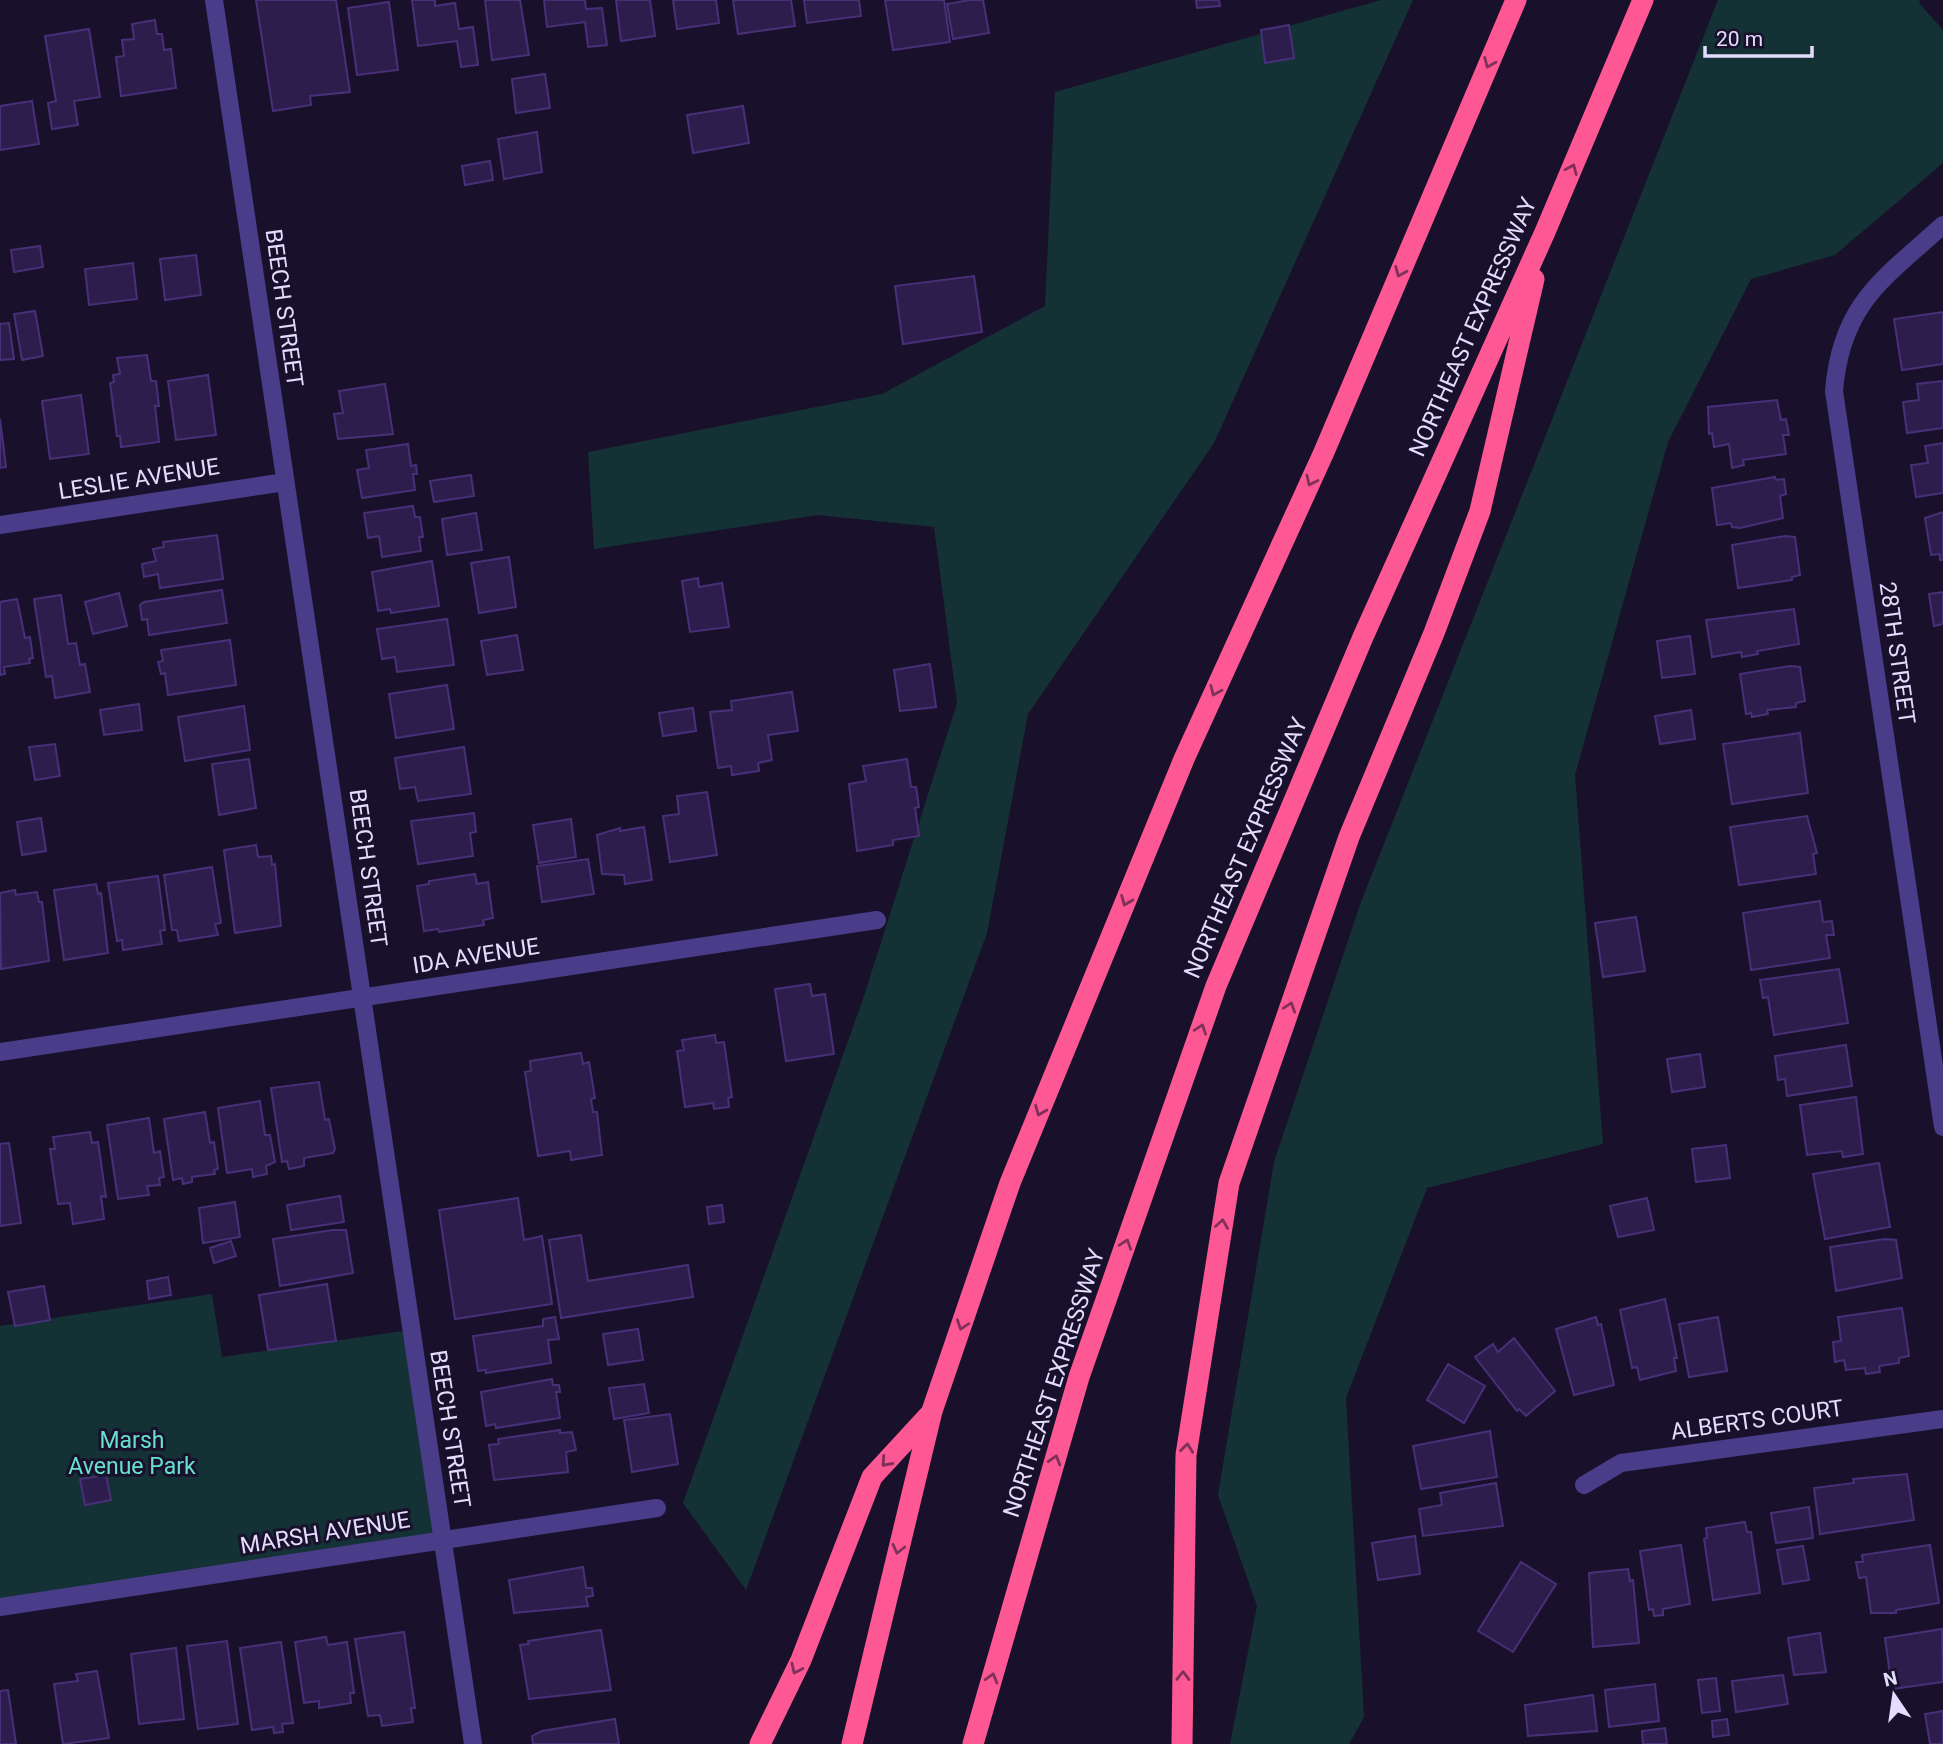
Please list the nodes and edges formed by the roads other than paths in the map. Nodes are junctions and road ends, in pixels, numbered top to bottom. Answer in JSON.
{"nodes":[{"id":1,"x":214,"y":0,"type":"edge"},
{"id":2,"x":1516,"y":0,"type":"edge"},
{"id":3,"x":1643,"y":0,"type":"edge"},
{"id":4,"x":1943,"y":225,"type":"edge"},
{"id":5,"x":1545,"y":232,"type":"junction"},
{"id":6,"x":285,"y":482,"type":"junction"},
{"id":7,"x":0,"y":525,"type":"edge"},
{"id":8,"x":877,"y":919,"type":"dead end"},
{"id":9,"x":362,"y":998,"type":"junction"},
{"id":10,"x":0,"y":1052,"type":"edge"},
{"id":11,"x":1943,"y":1127,"type":"edge"},
{"id":12,"x":932,"y":1411,"type":"junction"},
{"id":13,"x":1943,"y":1419,"type":"edge"},
{"id":14,"x":1584,"y":1485,"type":"dead end"},
{"id":15,"x":657,"y":1507,"type":"dead end"},
{"id":16,"x":442,"y":1540,"type":"junction"},
{"id":17,"x":0,"y":1607,"type":"edge"},
{"id":18,"x":473,"y":1744,"type":"edge"},
{"id":19,"x":760,"y":1744,"type":"edge"},
{"id":20,"x":852,"y":1744,"type":"edge"},
{"id":21,"x":973,"y":1744,"type":"edge"},
{"id":22,"x":1182,"y":1744,"type":"edge"}],
"edges":[{"from":1,"to":6,"type":"street","name":"BEECH STREET"},
{"from":2,"to":12,"type":"highway","one_way":true},
{"from":5,"to":3,"type":"highway","name":"NORTHEAST EXPRESSWAY","one_way":true},
{"from":4,"to":11,"type":"street","name":"28TH STREET"},
{"from":21,"to":5,"type":"highway","name":"NORTHEAST EXPRESSWAY","one_way":true},
{"from":22,"to":5,"type":"highway","one_way":true},
{"from":6,"to":7,"type":"street","name":"LESLIE AVENUE"},
{"from":6,"to":9,"type":"street","name":"BEECH STREET"},
{"from":8,"to":9,"type":"street","name":"IDA AVENUE"},
{"from":9,"to":10,"type":"street","name":"IDA AVENUE"},
{"from":9,"to":16,"type":"street","name":"BEECH STREET"},
{"from":12,"to":19,"type":"highway","one_way":true},
{"from":12,"to":20,"type":"highway","one_way":true},
{"from":13,"to":14,"type":"street","name":"ALBERTS COURT"},
{"from":15,"to":16,"type":"street","name":"MARSH AVENUE"},
{"from":16,"to":17,"type":"street","name":"MARSH AVENUE"},
{"from":16,"to":18,"type":"street","name":"BEECH STREET"}]}
